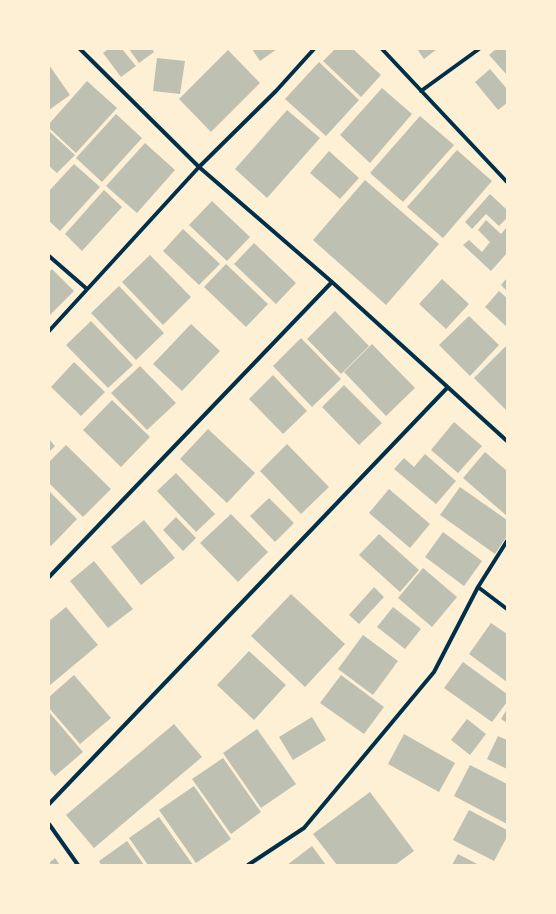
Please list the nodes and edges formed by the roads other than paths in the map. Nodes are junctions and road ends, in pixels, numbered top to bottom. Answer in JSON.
{"nodes":[{"id":1,"x":80,"y":49,"type":"edge"},
{"id":2,"x":314,"y":49,"type":"edge"},
{"id":3,"x":382,"y":49,"type":"edge"},
{"id":4,"x":479,"y":49,"type":"edge"},
{"id":5,"x":421,"y":91,"type":"junction"},
{"id":6,"x":199,"y":167,"type":"junction"},
{"id":7,"x":507,"y":181,"type":"edge"},
{"id":8,"x":49,"y":256,"type":"edge"},
{"id":9,"x":332,"y":282,"type":"junction"},
{"id":10,"x":87,"y":290,"type":"junction"},
{"id":11,"x":49,"y":332,"type":"edge"},
{"id":12,"x":447,"y":388,"type":"junction"},
{"id":13,"x":507,"y":441,"type":"edge"},
{"id":14,"x":507,"y":541,"type":"edge"},
{"id":15,"x":49,"y":577,"type":"edge"},
{"id":16,"x":478,"y":587,"type":"junction"},
{"id":17,"x":507,"y":609,"type":"edge"},
{"id":18,"x":49,"y":804,"type":"edge"},
{"id":19,"x":49,"y":824,"type":"edge"},
{"id":20,"x":78,"y":865,"type":"edge"},
{"id":21,"x":248,"y":865,"type":"edge"}],
"edges":[{"from":1,"to":6,"type":"street"},
{"from":2,"to":6,"type":"street"},
{"from":3,"to":5,"type":"street"},
{"from":4,"to":5,"type":"street"},
{"from":5,"to":7,"type":"street"},
{"from":6,"to":9,"type":"street"},
{"from":6,"to":10,"type":"street"},
{"from":8,"to":10,"type":"street"},
{"from":9,"to":12,"type":"street"},
{"from":9,"to":15,"type":"street"},
{"from":10,"to":11,"type":"street"},
{"from":12,"to":13,"type":"street"},
{"from":12,"to":18,"type":"street"},
{"from":14,"to":16,"type":"street"},
{"from":16,"to":17,"type":"street"},
{"from":16,"to":21,"type":"street"},
{"from":19,"to":20,"type":"street"}]}
